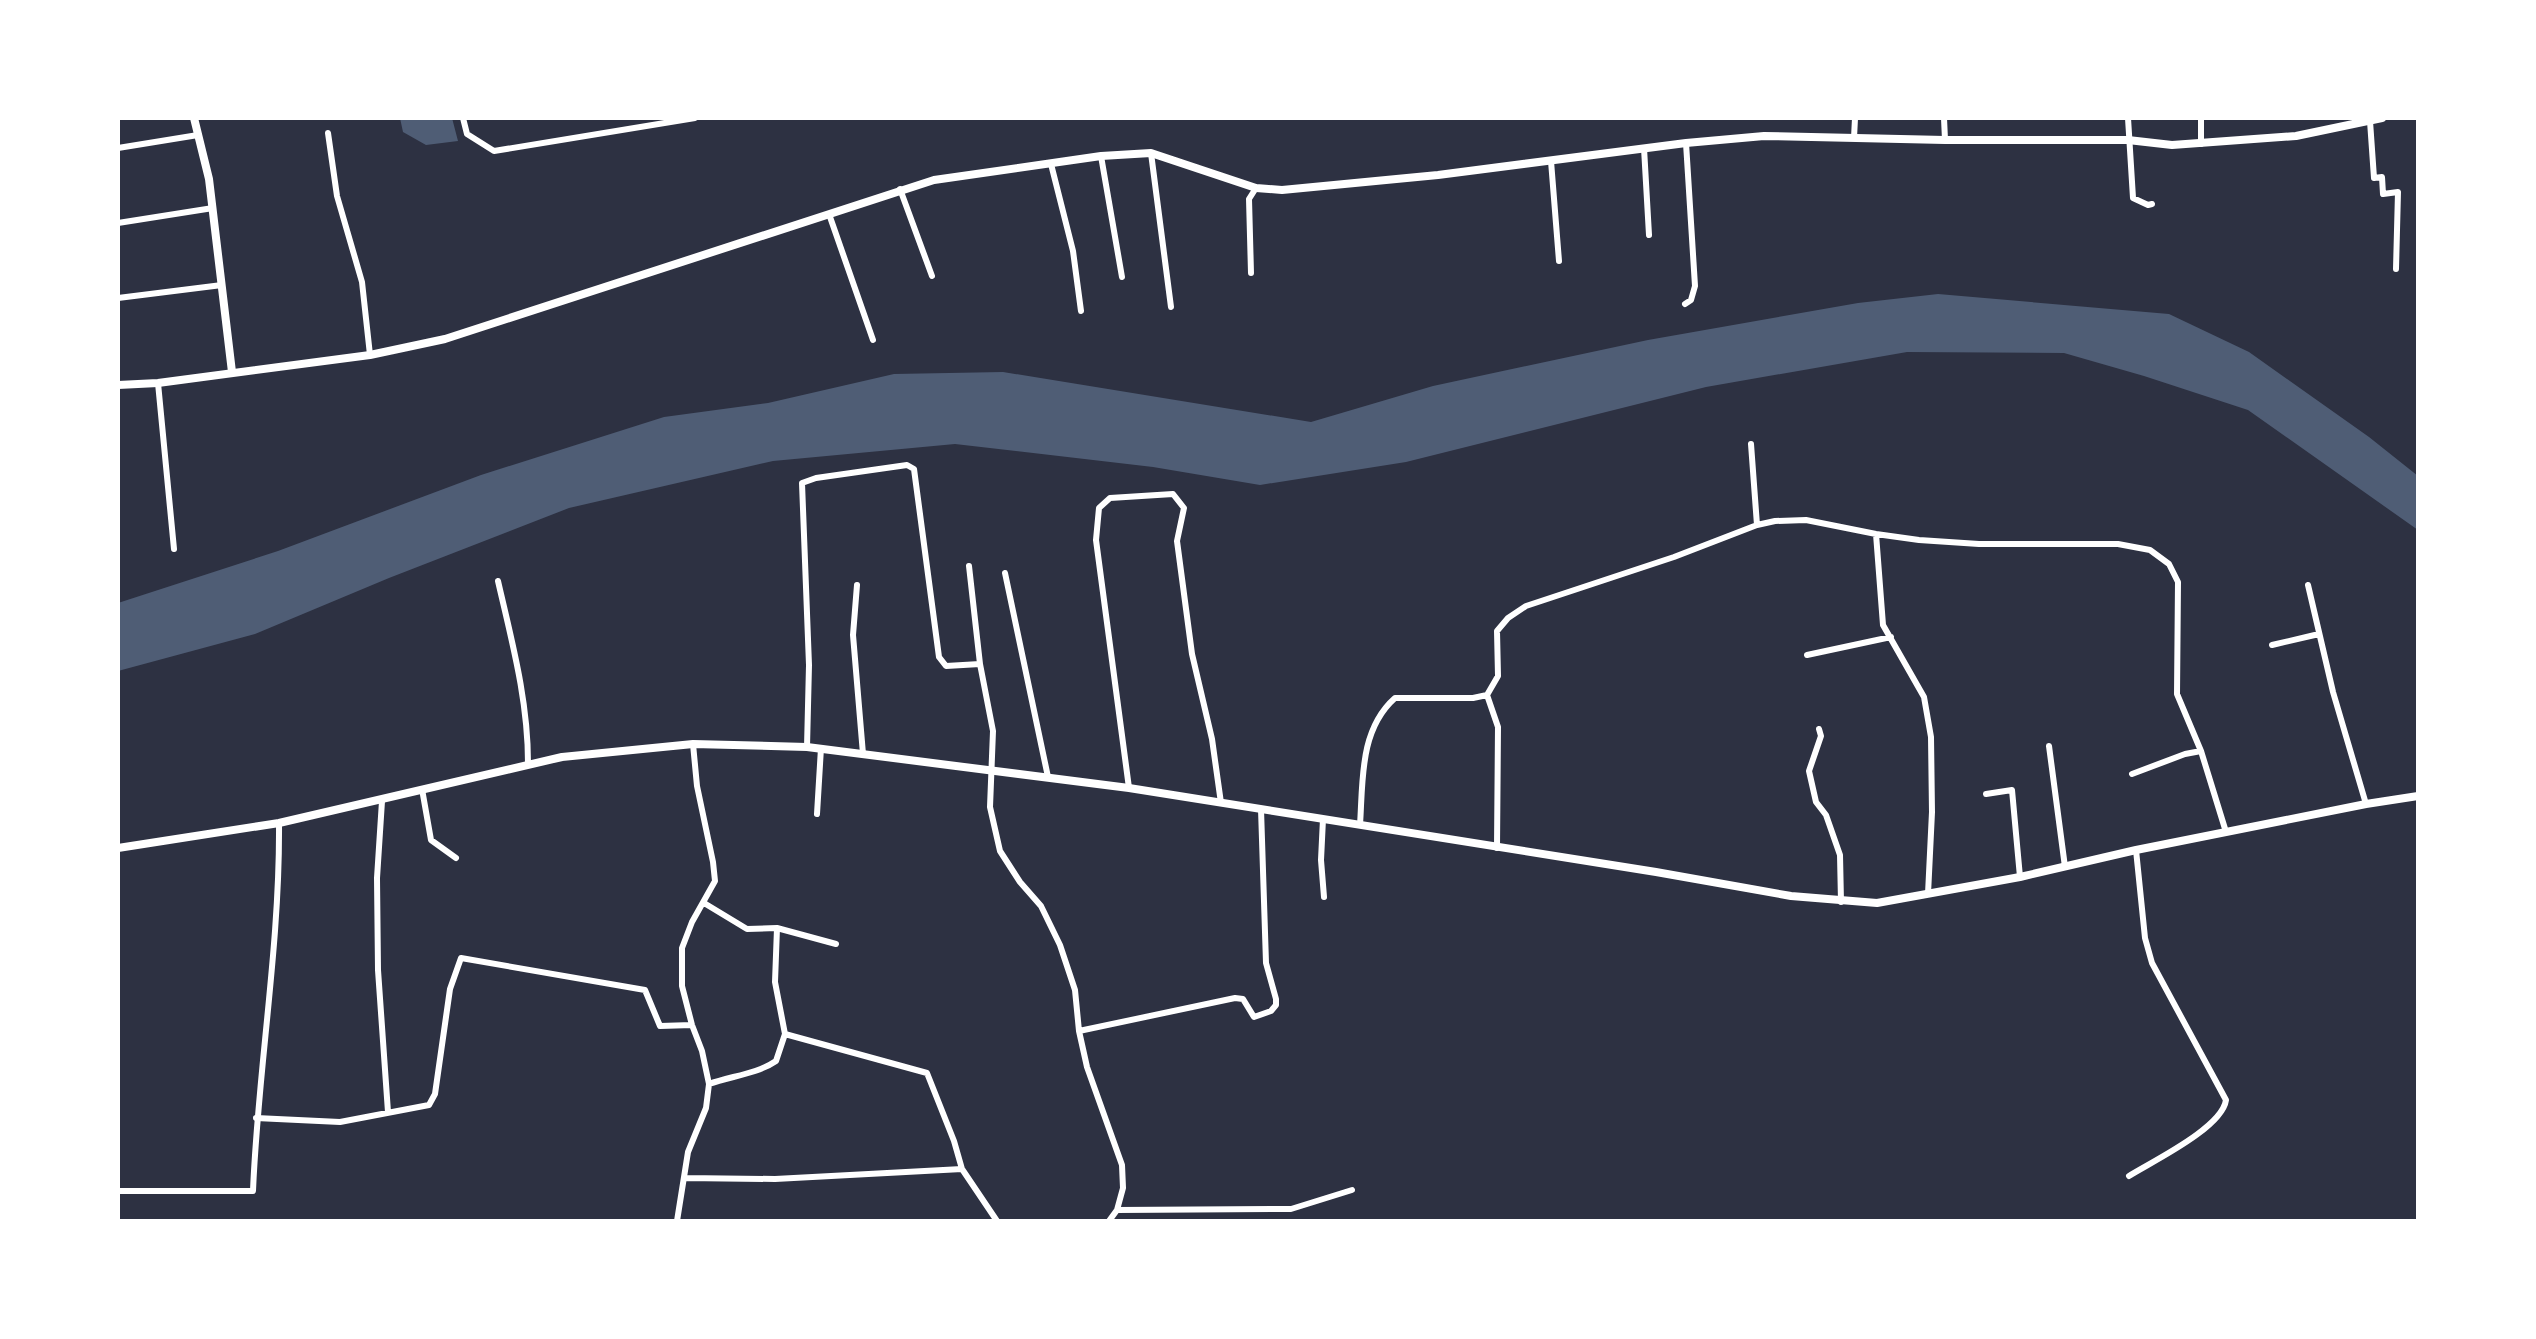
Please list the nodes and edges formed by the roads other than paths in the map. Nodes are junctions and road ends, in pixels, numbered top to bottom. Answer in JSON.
{"nodes":[{"id":1,"x":194,"y":118,"type":"edge"},
{"id":2,"x":463,"y":118,"type":"edge"},
{"id":3,"x":695,"y":118,"type":"edge"},
{"id":4,"x":1855,"y":118,"type":"edge"},
{"id":5,"x":1944,"y":118,"type":"edge"},
{"id":6,"x":2128,"y":118,"type":"edge"},
{"id":7,"x":2201,"y":118,"type":"edge"},
{"id":8,"x":2382,"y":118,"type":"edge"},
{"id":9,"x":2370,"y":121,"type":"junction"},
{"id":10,"x":328,"y":133,"type":"dead end"},
{"id":11,"x":198,"y":135,"type":"junction"},
{"id":12,"x":1854,"y":138,"type":"junction"},
{"id":13,"x":1945,"y":140,"type":"junction"},
{"id":14,"x":2128,"y":140,"type":"junction"},
{"id":15,"x":1686,"y":143,"type":"junction"},
{"id":16,"x":2201,"y":144,"type":"junction"},
{"id":17,"x":118,"y":148,"type":"edge"},
{"id":18,"x":1644,"y":148,"type":"junction"},
{"id":19,"x":1151,"y":153,"type":"junction"},
{"id":20,"x":1101,"y":156,"type":"junction"},
{"id":21,"x":1551,"y":161,"type":"junction"},
{"id":22,"x":1051,"y":164,"type":"junction"},
{"id":23,"x":1256,"y":188,"type":"junction"},
{"id":24,"x":900,"y":189,"type":"junction"},
{"id":25,"x":2152,"y":204,"type":"dead end"},
{"id":26,"x":213,"y":208,"type":"junction"},
{"id":27,"x":829,"y":214,"type":"junction"},
{"id":28,"x":118,"y":223,"type":"edge"},
{"id":29,"x":1649,"y":235,"type":"dead end"},
{"id":30,"x":1559,"y":261,"type":"dead end"},
{"id":31,"x":2396,"y":269,"type":"dead end"},
{"id":32,"x":1251,"y":273,"type":"dead end"},
{"id":33,"x":932,"y":276,"type":"dead end"},
{"id":34,"x":1122,"y":277,"type":"dead end"},
{"id":35,"x":222,"y":285,"type":"junction"},
{"id":36,"x":118,"y":298,"type":"edge"},
{"id":37,"x":1685,"y":304,"type":"dead end"},
{"id":38,"x":1171,"y":307,"type":"dead end"},
{"id":39,"x":1081,"y":311,"type":"dead end"},
{"id":40,"x":873,"y":340,"type":"dead end"},
{"id":41,"x":370,"y":355,"type":"junction"},
{"id":42,"x":232,"y":372,"type":"junction"},
{"id":43,"x":158,"y":383,"type":"junction"},
{"id":44,"x":118,"y":385,"type":"edge"},
{"id":45,"x":1751,"y":444,"type":"dead end"},
{"id":46,"x":1757,"y":525,"type":"junction"},
{"id":47,"x":1876,"y":534,"type":"junction"},
{"id":48,"x":174,"y":549,"type":"dead end"},
{"id":49,"x":969,"y":566,"type":"dead end"},
{"id":50,"x":1005,"y":573,"type":"dead end"},
{"id":51,"x":498,"y":581,"type":"dead end"},
{"id":52,"x":857,"y":585,"type":"dead end"},
{"id":53,"x":2308,"y":585,"type":"dead end"},
{"id":54,"x":2319,"y":634,"type":"junction"},
{"id":55,"x":1891,"y":637,"type":"junction"},
{"id":56,"x":2272,"y":645,"type":"dead end"},
{"id":57,"x":1807,"y":655,"type":"dead end"},
{"id":58,"x":980,"y":664,"type":"junction"},
{"id":59,"x":1487,"y":695,"type":"junction"},
{"id":60,"x":1819,"y":729,"type":"dead end"},
{"id":61,"x":693,"y":744,"type":"junction"},
{"id":62,"x":2049,"y":746,"type":"dead end"},
{"id":63,"x":807,"y":747,"type":"junction"},
{"id":64,"x":821,"y":748,"type":"junction"},
{"id":65,"x":2201,"y":751,"type":"junction"},
{"id":66,"x":863,"y":754,"type":"junction"},
{"id":67,"x":528,"y":763,"type":"junction"},
{"id":68,"x":990,"y":770,"type":"junction"},
{"id":69,"x":2132,"y":774,"type":"dead end"},
{"id":70,"x":1048,"y":777,"type":"junction"},
{"id":71,"x":1129,"y":788,"type":"junction"},
{"id":72,"x":422,"y":789,"type":"junction"},
{"id":73,"x":1986,"y":794,"type":"dead end"},
{"id":74,"x":2418,"y":796,"type":"edge"},
{"id":75,"x":382,"y":801,"type":"junction"},
{"id":76,"x":1221,"y":803,"type":"junction"},
{"id":77,"x":2366,"y":804,"type":"junction"},
{"id":78,"x":1261,"y":809,"type":"junction"},
{"id":79,"x":817,"y":814,"type":"dead end"},
{"id":80,"x":1323,"y":819,"type":"junction"},
{"id":81,"x":279,"y":823,"type":"junction"},
{"id":82,"x":1360,"y":825,"type":"junction"},
{"id":83,"x":2226,"y":832,"type":"junction"},
{"id":84,"x":118,"y":848,"type":"edge"},
{"id":85,"x":1497,"y":848,"type":"junction"},
{"id":86,"x":2136,"y":850,"type":"junction"},
{"id":87,"x":456,"y":858,"type":"dead end"},
{"id":88,"x":2065,"y":867,"type":"junction"},
{"id":89,"x":2020,"y":877,"type":"junction"},
{"id":90,"x":1928,"y":894,"type":"junction"},
{"id":91,"x":1324,"y":897,"type":"dead end"},
{"id":92,"x":1841,"y":902,"type":"junction"},
{"id":93,"x":704,"y":903,"type":"junction"},
{"id":94,"x":777,"y":928,"type":"junction"},
{"id":95,"x":836,"y":944,"type":"dead end"},
{"id":96,"x":692,"y":1025,"type":"junction"},
{"id":97,"x":1079,"y":1031,"type":"junction"},
{"id":98,"x":785,"y":1034,"type":"junction"},
{"id":99,"x":709,"y":1084,"type":"junction"},
{"id":100,"x":388,"y":1112,"type":"junction"},
{"id":101,"x":256,"y":1118,"type":"junction"},
{"id":102,"x":962,"y":1169,"type":"junction"},
{"id":103,"x":2129,"y":1176,"type":"dead end"},
{"id":104,"x":685,"y":1178,"type":"junction"},
{"id":105,"x":1352,"y":1190,"type":"dead end"},
{"id":106,"x":118,"y":1191,"type":"edge"},
{"id":107,"x":1117,"y":1210,"type":"junction"},
{"id":108,"x":677,"y":1221,"type":"edge"},
{"id":109,"x":997,"y":1221,"type":"edge"},
{"id":110,"x":1109,"y":1221,"type":"edge"}],
"edges":[{"from":1,"to":11,"type":"street"},
{"from":2,"to":3,"type":"street"},
{"from":4,"to":12,"type":"street"},
{"from":5,"to":13,"type":"street"},
{"from":6,"to":14,"type":"street"},
{"from":7,"to":16,"type":"street"},
{"from":8,"to":9,"type":"street"},
{"from":9,"to":16,"type":"street"},
{"from":9,"to":31,"type":"street"},
{"from":10,"to":41,"type":"street"},
{"from":11,"to":17,"type":"street"},
{"from":11,"to":26,"type":"street"},
{"from":12,"to":13,"type":"street"},
{"from":12,"to":15,"type":"street"},
{"from":13,"to":14,"type":"street"},
{"from":14,"to":16,"type":"street"},
{"from":14,"to":25,"type":"street"},
{"from":15,"to":18,"type":"street"},
{"from":15,"to":37,"type":"street"},
{"from":18,"to":21,"type":"street"},
{"from":18,"to":29,"type":"street"},
{"from":19,"to":20,"type":"street"},
{"from":19,"to":23,"type":"street"},
{"from":19,"to":38,"type":"street"},
{"from":20,"to":22,"type":"street"},
{"from":20,"to":34,"type":"street"},
{"from":21,"to":23,"type":"street"},
{"from":21,"to":30,"type":"street"},
{"from":22,"to":24,"type":"street"},
{"from":22,"to":39,"type":"street"},
{"from":23,"to":32,"type":"street"},
{"from":24,"to":27,"type":"street"},
{"from":24,"to":33,"type":"street"},
{"from":26,"to":28,"type":"street"},
{"from":26,"to":35,"type":"street"},
{"from":27,"to":40,"type":"street"},
{"from":27,"to":41,"type":"street"},
{"from":35,"to":36,"type":"street"},
{"from":35,"to":42,"type":"street"},
{"from":41,"to":42,"type":"street"},
{"from":42,"to":43,"type":"street"},
{"from":43,"to":44,"type":"street"},
{"from":43,"to":48,"type":"street"},
{"from":45,"to":46,"type":"street"},
{"from":46,"to":47,"type":"street"},
{"from":46,"to":59,"type":"street"},
{"from":47,"to":55,"type":"street"},
{"from":47,"to":65,"type":"street"},
{"from":49,"to":58,"type":"street"},
{"from":50,"to":70,"type":"street"},
{"from":51,"to":67,"type":"street"},
{"from":52,"to":66,"type":"street"},
{"from":53,"to":54,"type":"street"},
{"from":54,"to":56,"type":"street"},
{"from":54,"to":77,"type":"street"},
{"from":55,"to":57,"type":"street"},
{"from":55,"to":90,"type":"street"},
{"from":58,"to":63,"type":"street"},
{"from":58,"to":68,"type":"street"},
{"from":59,"to":82,"type":"street"},
{"from":59,"to":85,"type":"street"},
{"from":60,"to":92,"type":"street"},
{"from":61,"to":63,"type":"street"},
{"from":61,"to":67,"type":"street"},
{"from":61,"to":93,"type":"street"},
{"from":62,"to":88,"type":"street"},
{"from":63,"to":64,"type":"street"},
{"from":64,"to":66,"type":"street"},
{"from":64,"to":79,"type":"street"},
{"from":65,"to":69,"type":"street"},
{"from":65,"to":83,"type":"street"},
{"from":66,"to":68,"type":"street"},
{"from":67,"to":72,"type":"street"},
{"from":68,"to":70,"type":"street"},
{"from":68,"to":97,"type":"street"},
{"from":70,"to":71,"type":"street"},
{"from":71,"to":76,"type":"street"},
{"from":71,"to":76,"type":"street"},
{"from":72,"to":75,"type":"street"},
{"from":72,"to":87,"type":"street"},
{"from":73,"to":89,"type":"street"},
{"from":74,"to":77,"type":"street"},
{"from":75,"to":81,"type":"street"},
{"from":75,"to":100,"type":"street"},
{"from":76,"to":78,"type":"street"},
{"from":77,"to":83,"type":"street"},
{"from":78,"to":80,"type":"street"},
{"from":78,"to":97,"type":"street"},
{"from":80,"to":82,"type":"street"},
{"from":80,"to":91,"type":"street"},
{"from":81,"to":84,"type":"street"},
{"from":81,"to":101,"type":"street"},
{"from":82,"to":85,"type":"street"},
{"from":83,"to":86,"type":"street"},
{"from":85,"to":92,"type":"street"},
{"from":86,"to":88,"type":"street"},
{"from":86,"to":103,"type":"street"},
{"from":88,"to":89,"type":"street"},
{"from":89,"to":90,"type":"street"},
{"from":90,"to":92,"type":"street"},
{"from":93,"to":94,"type":"street"},
{"from":93,"to":96,"type":"street"},
{"from":94,"to":95,"type":"street"},
{"from":94,"to":98,"type":"street"},
{"from":96,"to":99,"type":"street"},
{"from":96,"to":100,"type":"street"},
{"from":97,"to":107,"type":"street"},
{"from":98,"to":99,"type":"street"},
{"from":98,"to":102,"type":"street"},
{"from":99,"to":104,"type":"street"},
{"from":100,"to":101,"type":"street"},
{"from":101,"to":106,"type":"street"},
{"from":102,"to":104,"type":"street"},
{"from":102,"to":109,"type":"street"},
{"from":104,"to":108,"type":"street"},
{"from":105,"to":107,"type":"street"},
{"from":107,"to":110,"type":"street"}]}
